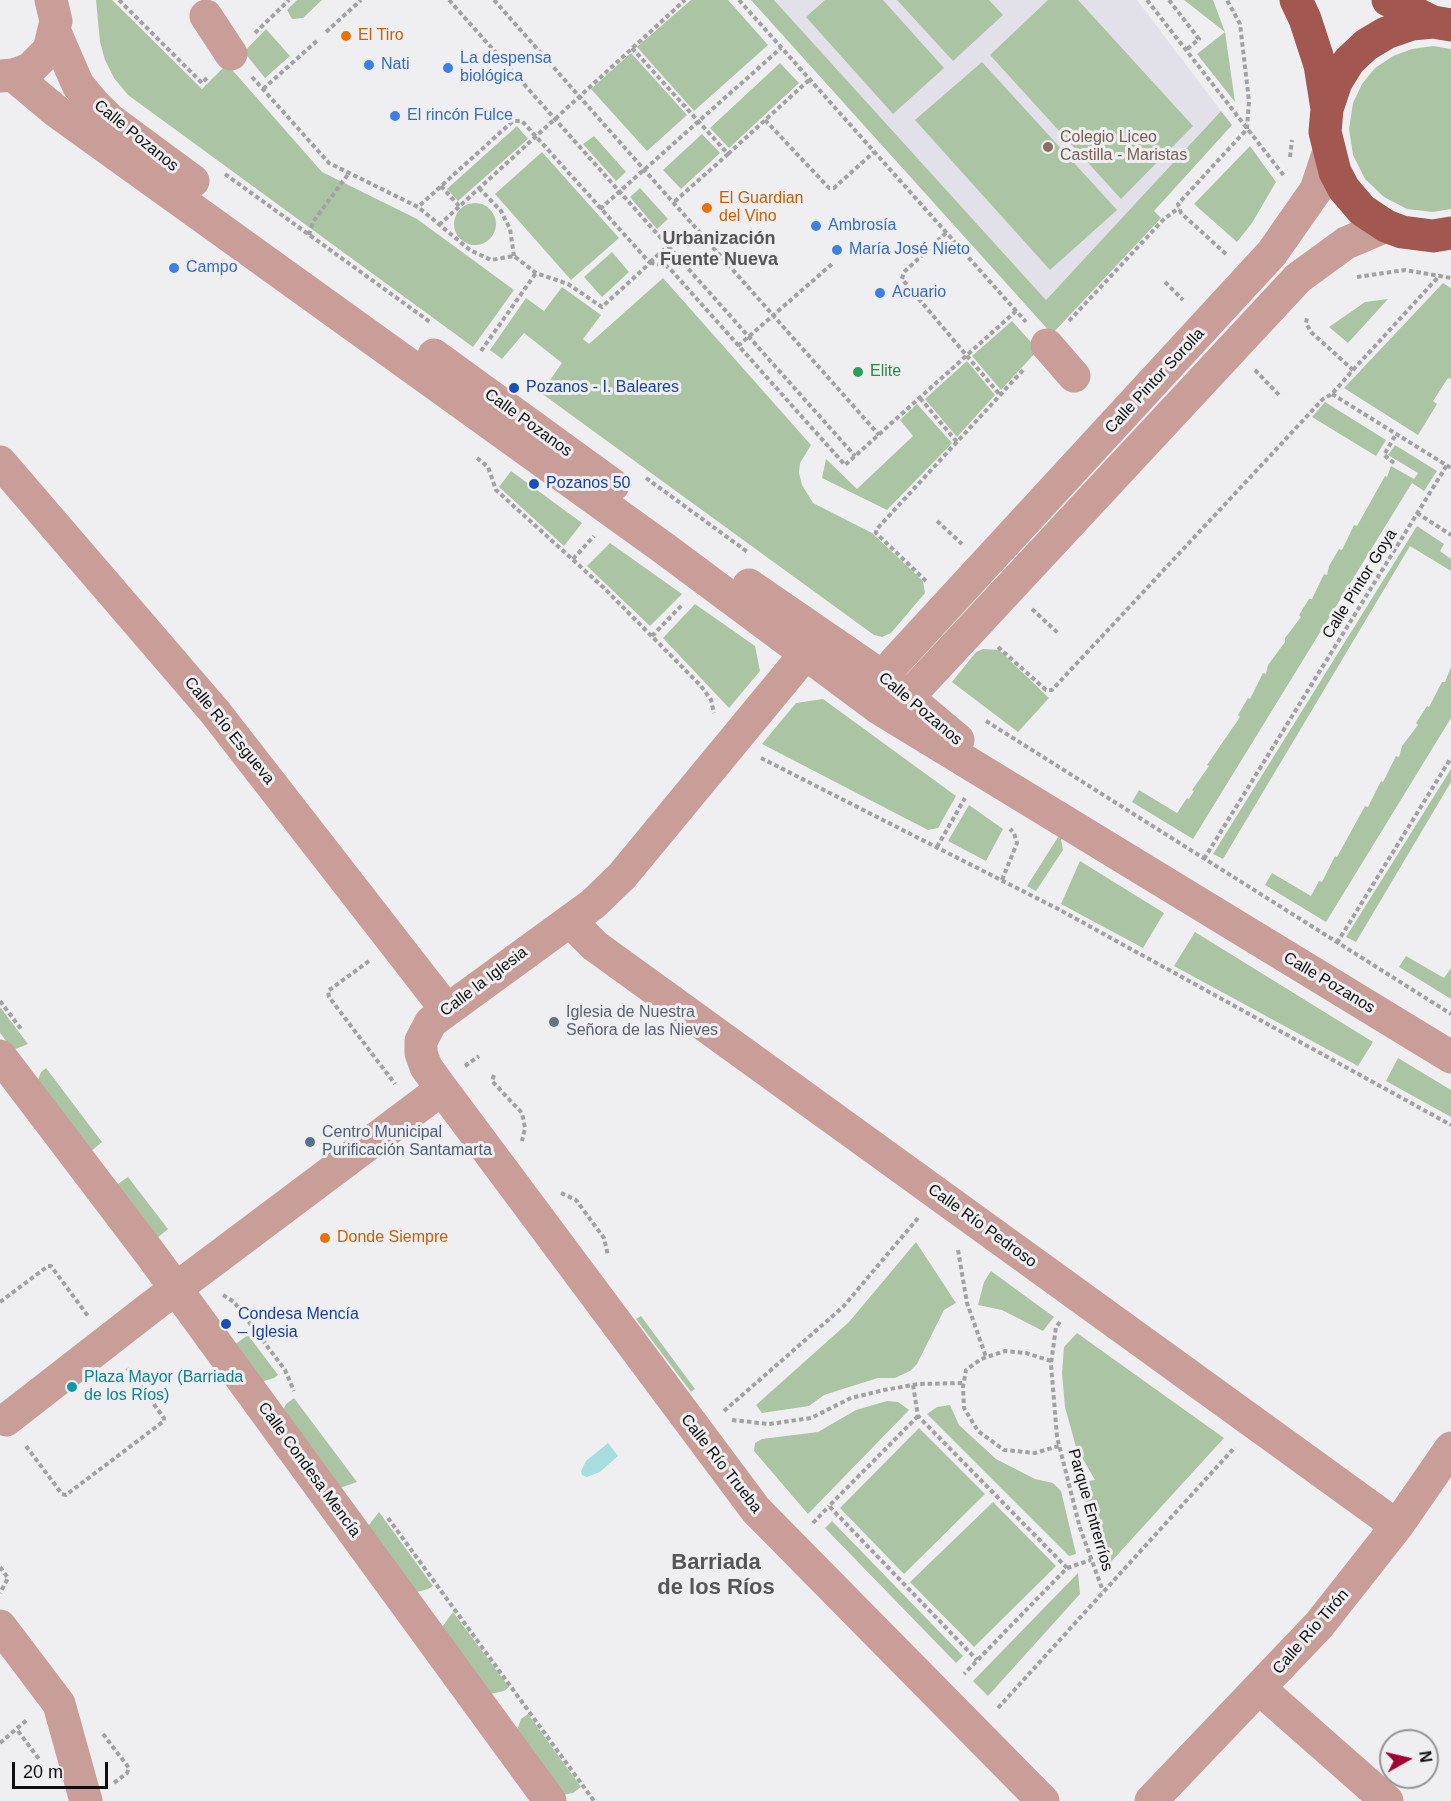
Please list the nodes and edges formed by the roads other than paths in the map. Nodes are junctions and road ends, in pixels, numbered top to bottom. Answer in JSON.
{"nodes":[{"id":1,"x":1296,"y":0,"type":"edge"},
{"id":2,"x":1388,"y":0,"type":"edge"},
{"id":3,"x":54,"y":11,"type":"edge"},
{"id":4,"x":206,"y":16,"type":"dead end"},
{"id":5,"x":1442,"y":23,"type":"edge"},
{"id":6,"x":231,"y":54,"type":"road end"},
{"id":7,"x":7,"y":75,"type":"edge"},
{"id":8,"x":1327,"y":109,"type":"junction"},
{"id":9,"x":1328,"y":154,"type":"junction"},
{"id":10,"x":1386,"y":226,"type":"junction"},
{"id":11,"x":1445,"y":237,"type":"edge"},
{"id":12,"x":1047,"y":345,"type":"road end"},
{"id":13,"x":1074,"y":376,"type":"dead end"},
{"id":14,"x":0,"y":462,"type":"edge"},
{"id":15,"x":943,"y":591,"type":"junction"},
{"id":16,"x":981,"y":615,"type":"junction"},
{"id":17,"x":814,"y":645,"type":"junction"},
{"id":18,"x":882,"y":676,"type":"junction"},
{"id":19,"x":894,"y":703,"type":"junction"},
{"id":20,"x":570,"y":921,"type":"junction"},
{"id":21,"x":446,"y":1009,"type":"junction"},
{"id":22,"x":0,"y":1056,"type":"edge"},
{"id":23,"x":1451,"y":1057,"type":"edge"},
{"id":24,"x":442,"y":1089,"type":"junction"},
{"id":25,"x":176,"y":1288,"type":"junction"},
{"id":26,"x":6,"y":1420,"type":"road end"},
{"id":27,"x":1447,"y":1463,"type":"edge"},
{"id":28,"x":1397,"y":1526,"type":"junction"},
{"id":29,"x":0,"y":1626,"type":"edge"},
{"id":30,"x":1260,"y":1689,"type":"junction"},
{"id":31,"x":86,"y":1801,"type":"edge"},
{"id":32,"x":550,"y":1801,"type":"edge"},
{"id":33,"x":1043,"y":1801,"type":"edge"},
{"id":34,"x":1151,"y":1801,"type":"edge"},
{"id":35,"x":1387,"y":1801,"type":"edge"}],
"edges":[{"from":1,"to":8,"type":"main road"},
{"from":2,"to":5,"type":"main road"},
{"from":3,"to":7,"type":"street"},
{"from":3,"to":17,"type":"street","name":"Calle Pozanos"},
{"from":4,"to":6,"type":"street"},
{"from":5,"to":8,"type":"main road"},
{"from":7,"to":17,"type":"street","name":"Calle Pozanos"},
{"from":8,"to":9,"type":"main road"},
{"from":9,"to":10,"type":"main road"},
{"from":9,"to":15,"type":"street","name":"Calle Pintor Sorolla"},
{"from":10,"to":11,"type":"main road"},
{"from":10,"to":16,"type":"street","name":"Calle Pintor Sorolla"},
{"from":12,"to":13,"type":"street"},
{"from":14,"to":21,"type":"street","name":"Calle Río Esgueva"},
{"from":15,"to":16,"type":"street"},
{"from":15,"to":18,"type":"street","name":"Calle Pintor Sorolla"},
{"from":16,"to":19,"type":"street","name":"Calle Pintor Sorolla"},
{"from":17,"to":18,"type":"street","name":"Calle Pozanos"},
{"from":17,"to":19,"type":"street","name":"Calle Pozanos"},
{"from":17,"to":20,"type":"street","name":"Calle la Iglesia"},
{"from":18,"to":19,"type":"street","name":"Calle Pozanos"},
{"from":19,"to":23,"type":"street","name":"Calle Pozanos"},
{"from":20,"to":21,"type":"street","name":"Calle la Iglesia"},
{"from":20,"to":28,"type":"street","name":"Calle Río Pedroso"},
{"from":21,"to":24,"type":"street","name":"Calle la Iglesia"},
{"from":22,"to":25,"type":"street","name":"Calle Condesa Mencía"},
{"from":24,"to":25,"type":"street"},
{"from":24,"to":33,"type":"street","name":"Calle Río Trueba"},
{"from":25,"to":26,"type":"street"},
{"from":25,"to":32,"type":"street","name":"Calle Condesa Mencía"},
{"from":27,"to":28,"type":"street","name":"Calle Río Tirón"},
{"from":28,"to":30,"type":"street","name":"Calle Río Tirón"},
{"from":29,"to":31,"type":"street"},
{"from":30,"to":34,"type":"street","name":"Calle Río Tirón"},
{"from":30,"to":35,"type":"street"}]}
